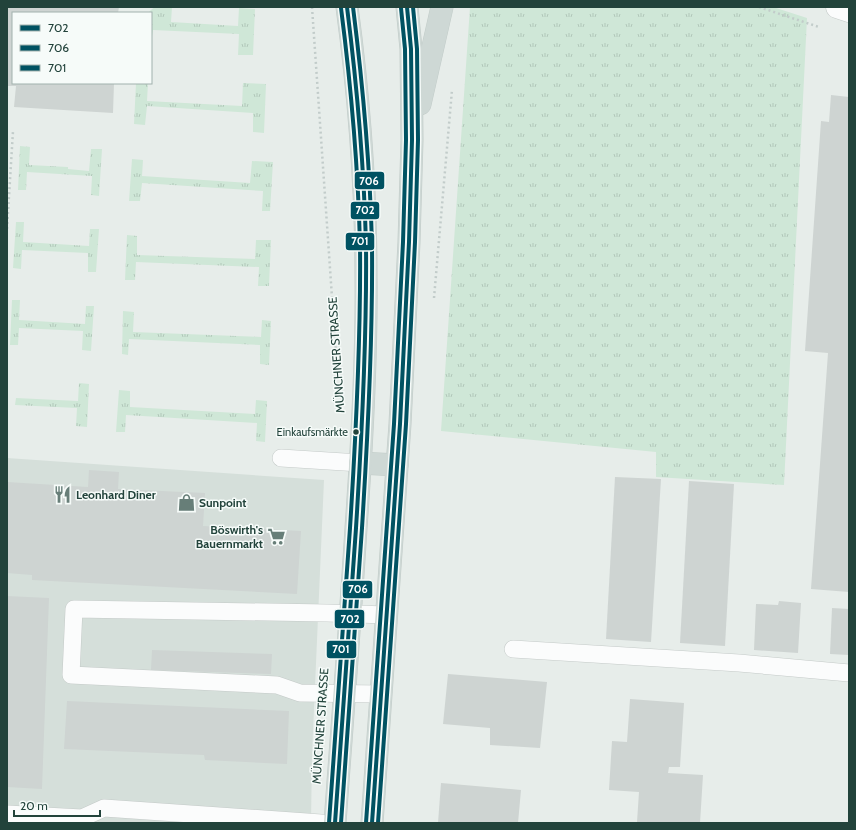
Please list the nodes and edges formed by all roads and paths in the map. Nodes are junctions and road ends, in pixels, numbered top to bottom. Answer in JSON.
{"nodes":[{"id":1,"x":312,"y":7,"type":"edge"},
{"id":2,"x":346,"y":7,"type":"edge"},
{"id":3,"x":407,"y":7,"type":"edge"},
{"id":4,"x":442,"y":7,"type":"edge"},
{"id":5,"x":759,"y":7,"type":"edge"},
{"id":6,"x":837,"y":7,"type":"edge"},
{"id":7,"x":849,"y":11,"type":"edge"},
{"id":8,"x":819,"y":27,"type":"dead end"},
{"id":9,"x":13,"y":131,"type":"dead end"},
{"id":10,"x":412,"y":140,"type":"junction"},
{"id":11,"x":7,"y":229,"type":"edge"},
{"id":12,"x":337,"y":374,"type":"dead end"},
{"id":13,"x":281,"y":458,"type":"dead end"},
{"id":14,"x":360,"y":463,"type":"junction"},
{"id":15,"x":397,"y":465,"type":"junction"},
{"id":16,"x":350,"y":614,"type":"junction"},
{"id":17,"x":386,"y":615,"type":"junction"},
{"id":18,"x":513,"y":649,"type":"dead end"},
{"id":19,"x":849,"y":673,"type":"edge"},
{"id":20,"x":344,"y":693,"type":"junction"},
{"id":21,"x":381,"y":694,"type":"junction"},
{"id":22,"x":7,"y":814,"type":"edge"},
{"id":23,"x":82,"y":820,"type":"edge"},
{"id":24,"x":224,"y":820,"type":"edge"},
{"id":25,"x":260,"y":821,"type":"edge"},
{"id":26,"x":295,"y":822,"type":"edge"},
{"id":27,"x":321,"y":823,"type":"edge"},
{"id":28,"x":335,"y":823,"type":"edge"},
{"id":29,"x":372,"y":823,"type":"edge"}],
"edges":[{"from":1,"to":12,"type":"path","name":"MÜNCHNER STRASSE"},
{"from":2,"to":14,"type":"main road","name":"MÜNCHNER STRASSE"},
{"from":3,"to":10,"type":"main road"},
{"from":4,"to":10,"type":"main road"},
{"from":5,"to":8,"type":"path"},
{"from":6,"to":7,"type":"street"},
{"from":9,"to":11,"type":"path"},
{"from":10,"to":15,"type":"main road"},
{"from":13,"to":14,"type":"lane"},
{"from":14,"to":15,"type":"main road"},
{"from":14,"to":16,"type":"main road","name":"MÜNCHNER STRASSE"},
{"from":15,"to":17,"type":"main road"},
{"from":16,"to":17,"type":"lane"},
{"from":16,"to":20,"type":"main road","name":"MÜNCHNER STRASSE"},
{"from":16,"to":20,"type":"lane"},
{"from":17,"to":21,"type":"main road"},
{"from":18,"to":19,"type":"lane"},
{"from":20,"to":21,"type":"lane"},
{"from":20,"to":28,"type":"main road","name":"MÜNCHNER STRASSE"},
{"from":21,"to":29,"type":"main road"},
{"from":22,"to":23,"type":"lane"},
{"from":23,"to":24,"type":"lane"},
{"from":24,"to":25,"type":"lane"},
{"from":25,"to":26,"type":"lane"},
{"from":26,"to":27,"type":"lane"}]}
